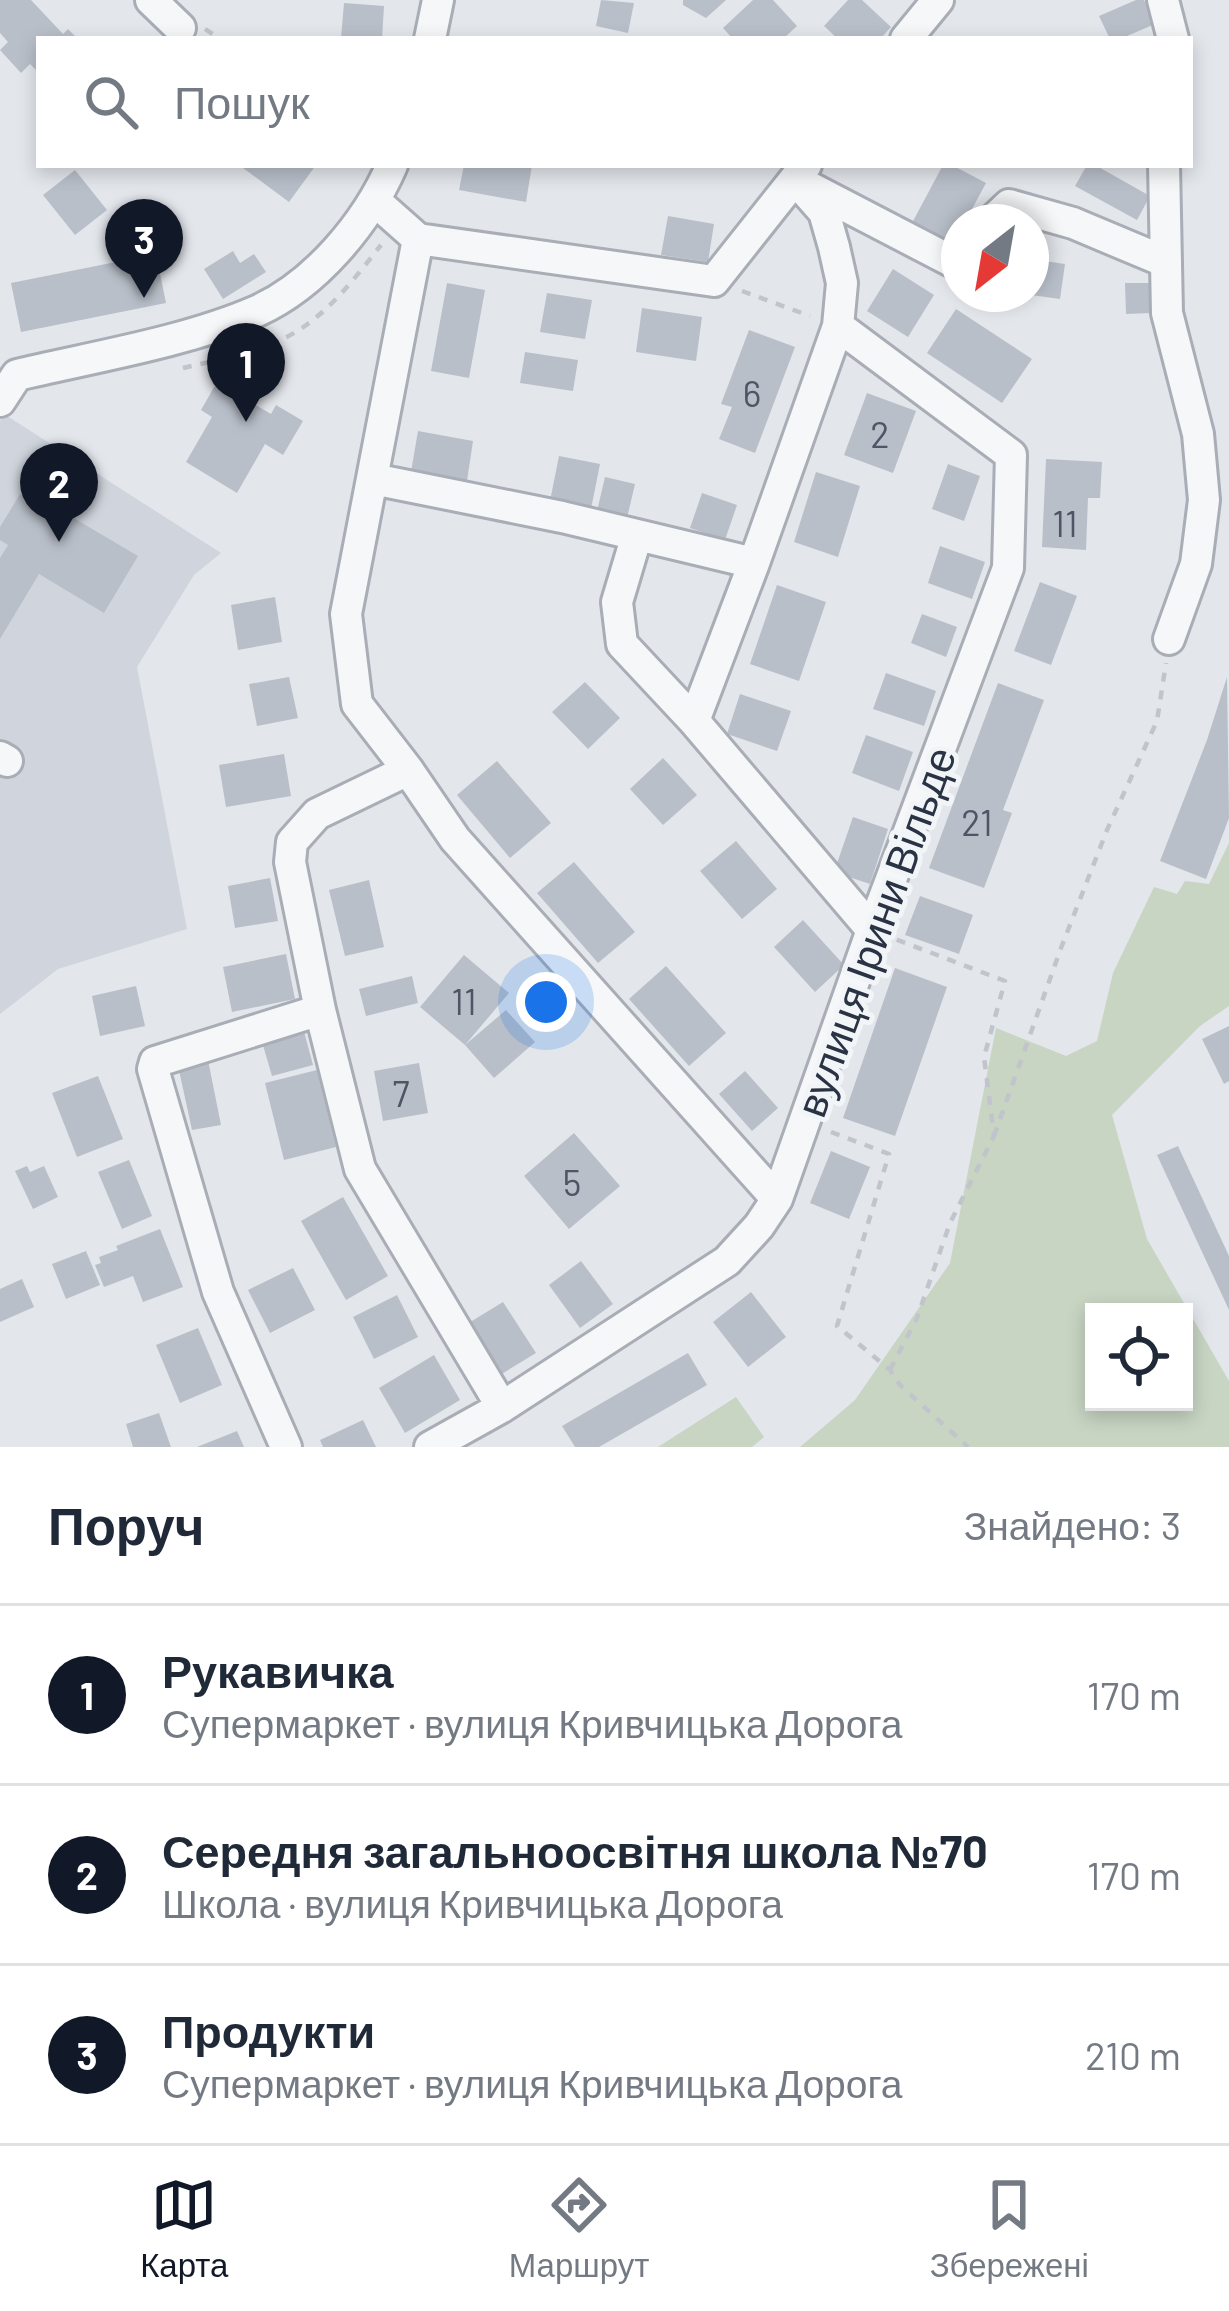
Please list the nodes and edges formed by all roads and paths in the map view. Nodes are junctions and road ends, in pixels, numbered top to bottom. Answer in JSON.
{"nodes":[{"id":1,"x":151,"y":0,"type":"edge"},
{"id":2,"x":438,"y":0,"type":"edge"},
{"id":3,"x":1163,"y":0,"type":"edge"},
{"id":4,"x":180,"y":28,"type":"dead end"},
{"id":5,"x":431,"y":36,"type":"edge"},
{"id":6,"x":1172,"y":36,"type":"edge"},
{"id":7,"x":390,"y":168,"type":"edge"},
{"id":8,"x":1164,"y":168,"type":"edge"},
{"id":9,"x":801,"y":172,"type":"edge"},
{"id":10,"x":374,"y":200,"type":"junction"},
{"id":11,"x":1049,"y":216,"type":"edge"},
{"id":12,"x":418,"y":239,"type":"junction"},
{"id":13,"x":941,"y":254,"type":"edge"},
{"id":14,"x":1166,"y":262,"type":"junction"},
{"id":15,"x":714,"y":281,"type":"junction"},
{"id":16,"x":838,"y":326,"type":"junction"},
{"id":17,"x":6,"y":384,"type":"edge"},
{"id":18,"x":373,"y":479,"type":"junction"},
{"id":19,"x":637,"y":535,"type":"junction"},
{"id":20,"x":754,"y":563,"type":"junction"},
{"id":21,"x":1169,"y":639,"type":"joint"},
{"id":22,"x":694,"y":721,"type":"junction"},
{"id":23,"x":408,"y":770,"type":"junction"},
{"id":24,"x":872,"y":930,"type":"junction"},
{"id":25,"x":320,"y":1010,"type":"junction"},
{"id":26,"x":805,"y":1122,"type":"junction"},
{"id":27,"x":994,"y":1136,"type":"junction"},
{"id":28,"x":777,"y":1199,"type":"junction"},
{"id":29,"x":890,"y":1370,"type":"junction"},
{"id":30,"x":502,"y":1407,"type":"junction"},
{"id":31,"x":286,"y":1447,"type":"edge"},
{"id":32,"x":430,"y":1447,"type":"edge"},
{"id":33,"x":968,"y":1447,"type":"edge"}],
"edges":[{"from":1,"to":4,"type":"street"},
{"from":2,"to":5,"type":"street"},
{"from":3,"to":6,"type":"street"},
{"from":7,"to":10,"type":"street"},
{"from":8,"to":14,"type":"street"},
{"from":9,"to":13,"type":"street"},
{"from":9,"to":15,"type":"street"},
{"from":9,"to":16,"type":"street"},
{"from":10,"to":12,"type":"street"},
{"from":10,"to":17,"type":"street"},
{"from":11,"to":14,"type":"street"},
{"from":12,"to":15,"type":"street"},
{"from":12,"to":18,"type":"street"},
{"from":14,"to":21,"type":"street"},
{"from":15,"to":16,"type":"path"},
{"from":16,"to":20,"type":"street"},
{"from":16,"to":24,"type":"street","name":"вулиця Ірини Вільде"},
{"from":18,"to":19,"type":"street"},
{"from":18,"to":23,"type":"street"},
{"from":19,"to":20,"type":"street"},
{"from":19,"to":22,"type":"street"},
{"from":20,"to":22,"type":"street"},
{"from":21,"to":27,"type":"path"},
{"from":22,"to":24,"type":"street"},
{"from":23,"to":25,"type":"street"},
{"from":23,"to":28,"type":"street"},
{"from":24,"to":26,"type":"street","name":"вулиця Ірини Вільде"},
{"from":24,"to":27,"type":"path"},
{"from":25,"to":30,"type":"street"},
{"from":25,"to":31,"type":"street"},
{"from":26,"to":28,"type":"street","name":"вулиця Ірини Вільде"},
{"from":26,"to":29,"type":"path"},
{"from":27,"to":29,"type":"path"},
{"from":28,"to":30,"type":"street","name":"вулиця Ірини Вільде"},
{"from":29,"to":33,"type":"path"},
{"from":30,"to":32,"type":"street","name":"вулиця Ірини Вільде"}]}
